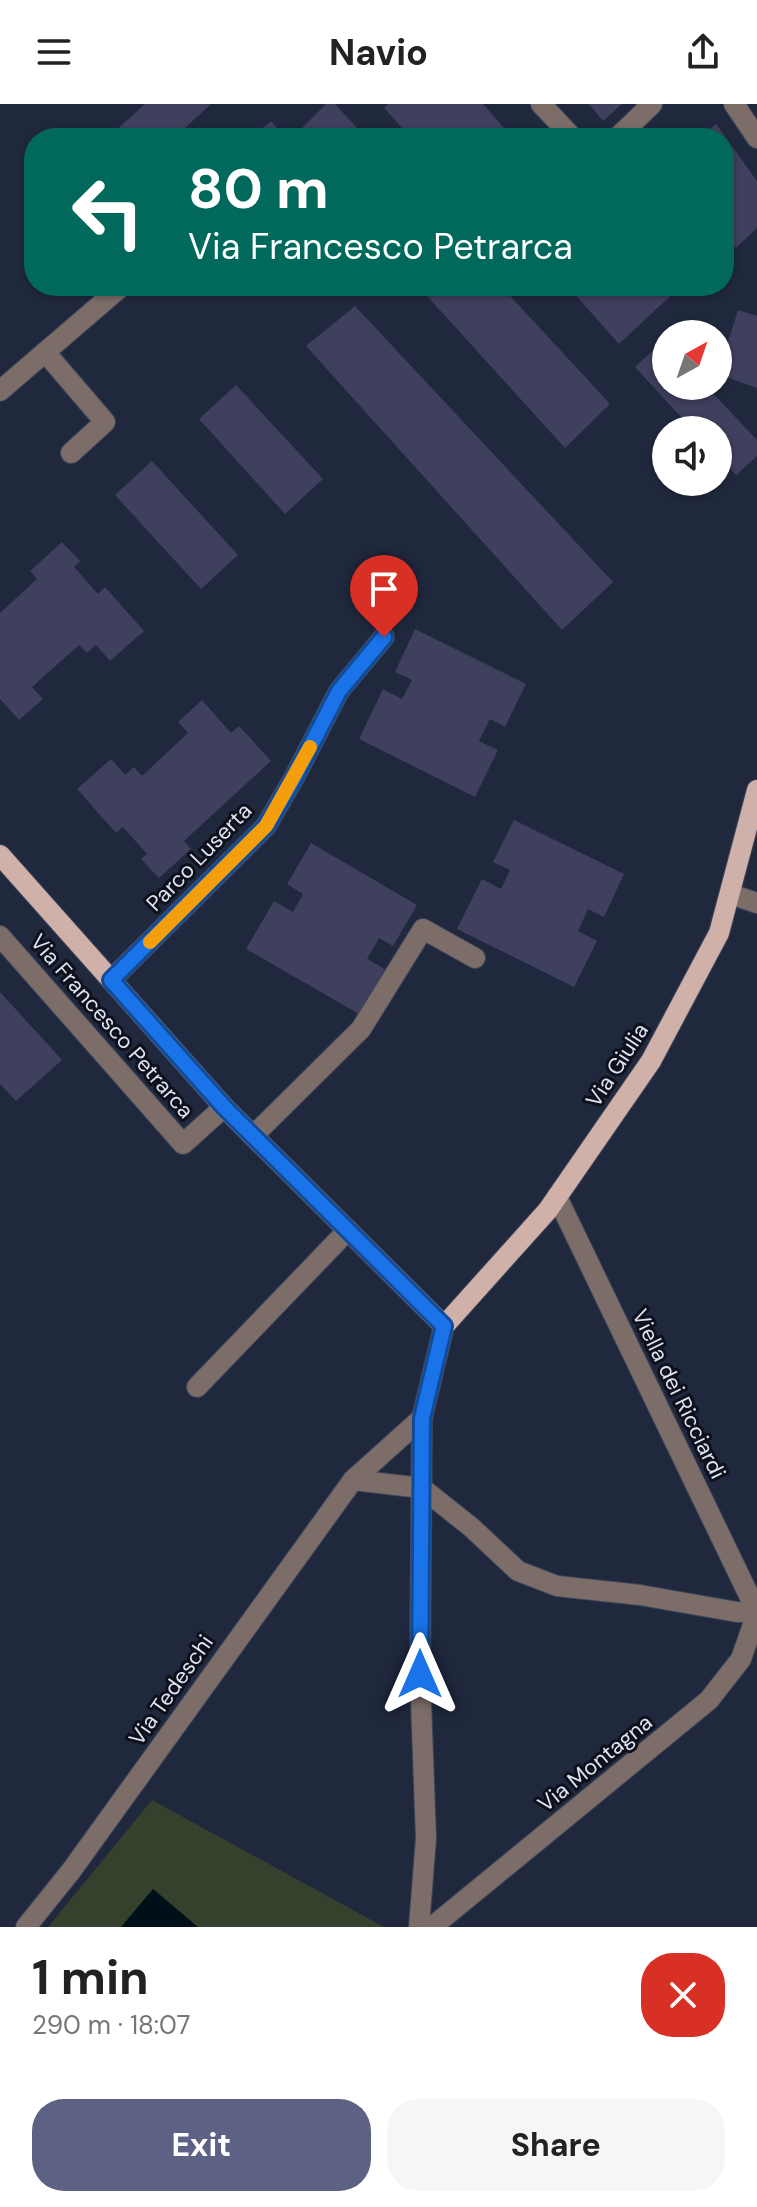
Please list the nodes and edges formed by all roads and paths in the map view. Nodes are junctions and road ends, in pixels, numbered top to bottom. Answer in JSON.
{"nodes":[{"id":1,"x":541,"y":104,"type":"edge"},
{"id":2,"x":652,"y":104,"type":"edge"},
{"id":3,"x":737,"y":104,"type":"edge"},
{"id":4,"x":757,"y":112,"type":"edge"},
{"id":5,"x":564,"y":128,"type":"edge"},
{"id":6,"x":627,"y":128,"type":"edge"},
{"id":7,"x":757,"y":138,"type":"edge"},
{"id":8,"x":110,"y":296,"type":"edge"},
{"id":9,"x":45,"y":352,"type":"junction"},
{"id":10,"x":0,"y":391,"type":"edge"},
{"id":11,"x":71,"y":453,"type":"dead end"},
{"id":12,"x":384,"y":637,"type":"dead end"},
{"id":13,"x":757,"y":790,"type":"edge"},
{"id":14,"x":0,"y":855,"type":"edge"},
{"id":15,"x":730,"y":894,"type":"junction"},
{"id":16,"x":757,"y":903,"type":"edge"},
{"id":17,"x":0,"y":936,"type":"edge"},
{"id":18,"x":475,"y":958,"type":"dead end"},
{"id":19,"x":111,"y":980,"type":"junction"},
{"id":20,"x":224,"y":1107,"type":"junction"},
{"id":21,"x":253,"y":1136,"type":"junction"},
{"id":22,"x":557,"y":1197,"type":"junction"},
{"id":23,"x":348,"y":1230,"type":"junction"},
{"id":24,"x":444,"y":1326,"type":"junction"},
{"id":25,"x":197,"y":1387,"type":"dead end"},
{"id":26,"x":422,"y":1418,"type":"junction"},
{"id":27,"x":353,"y":1480,"type":"junction"},
{"id":28,"x":422,"y":1488,"type":"junction"},
{"id":29,"x":757,"y":1612,"type":"edge"},
{"id":30,"x":26,"y":1927,"type":"edge"},
{"id":31,"x":419,"y":1927,"type":"edge"},
{"id":32,"x":432,"y":1927,"type":"edge"}],
"edges":[{"from":1,"to":5,"type":"street"},
{"from":2,"to":6,"type":"street"},
{"from":3,"to":4,"type":"street"},
{"from":3,"to":7,"type":"street"},
{"from":8,"to":9,"type":"street"},
{"from":9,"to":10,"type":"street"},
{"from":9,"to":11,"type":"street"},
{"from":12,"to":19,"type":"street","name":"Parco Luserta"},
{"from":13,"to":15,"type":"main road","name":"Via Giulia"},
{"from":14,"to":19,"type":"main road","name":"Via Francesco Petrarca"},
{"from":15,"to":16,"type":"street"},
{"from":15,"to":22,"type":"main road","name":"Via Giulia"},
{"from":17,"to":20,"type":"street","name":"Via Francesco Petrarca"},
{"from":18,"to":21,"type":"street"},
{"from":19,"to":20,"type":"main road","name":"Via Francesco Petrarca"},
{"from":20,"to":21,"type":"main road","name":"Via Francesco Petrarca"},
{"from":21,"to":23,"type":"main road","name":"Via Francesco Petrarca"},
{"from":22,"to":24,"type":"main road","name":"Via Giulia"},
{"from":22,"to":29,"type":"street","name":"Viella dei Ricciardi"},
{"from":23,"to":24,"type":"main road","name":"Via Francesco Petrarca"},
{"from":23,"to":25,"type":"street"},
{"from":24,"to":26,"type":"street"},
{"from":26,"to":27,"type":"street","name":"Via Tedeschi"},
{"from":26,"to":28,"type":"street"},
{"from":27,"to":28,"type":"street"},
{"from":27,"to":30,"type":"street","name":"Via Tedeschi"},
{"from":28,"to":29,"type":"street"},
{"from":28,"to":31,"type":"street"},
{"from":29,"to":32,"type":"street","name":"Via Montagna"}]}
